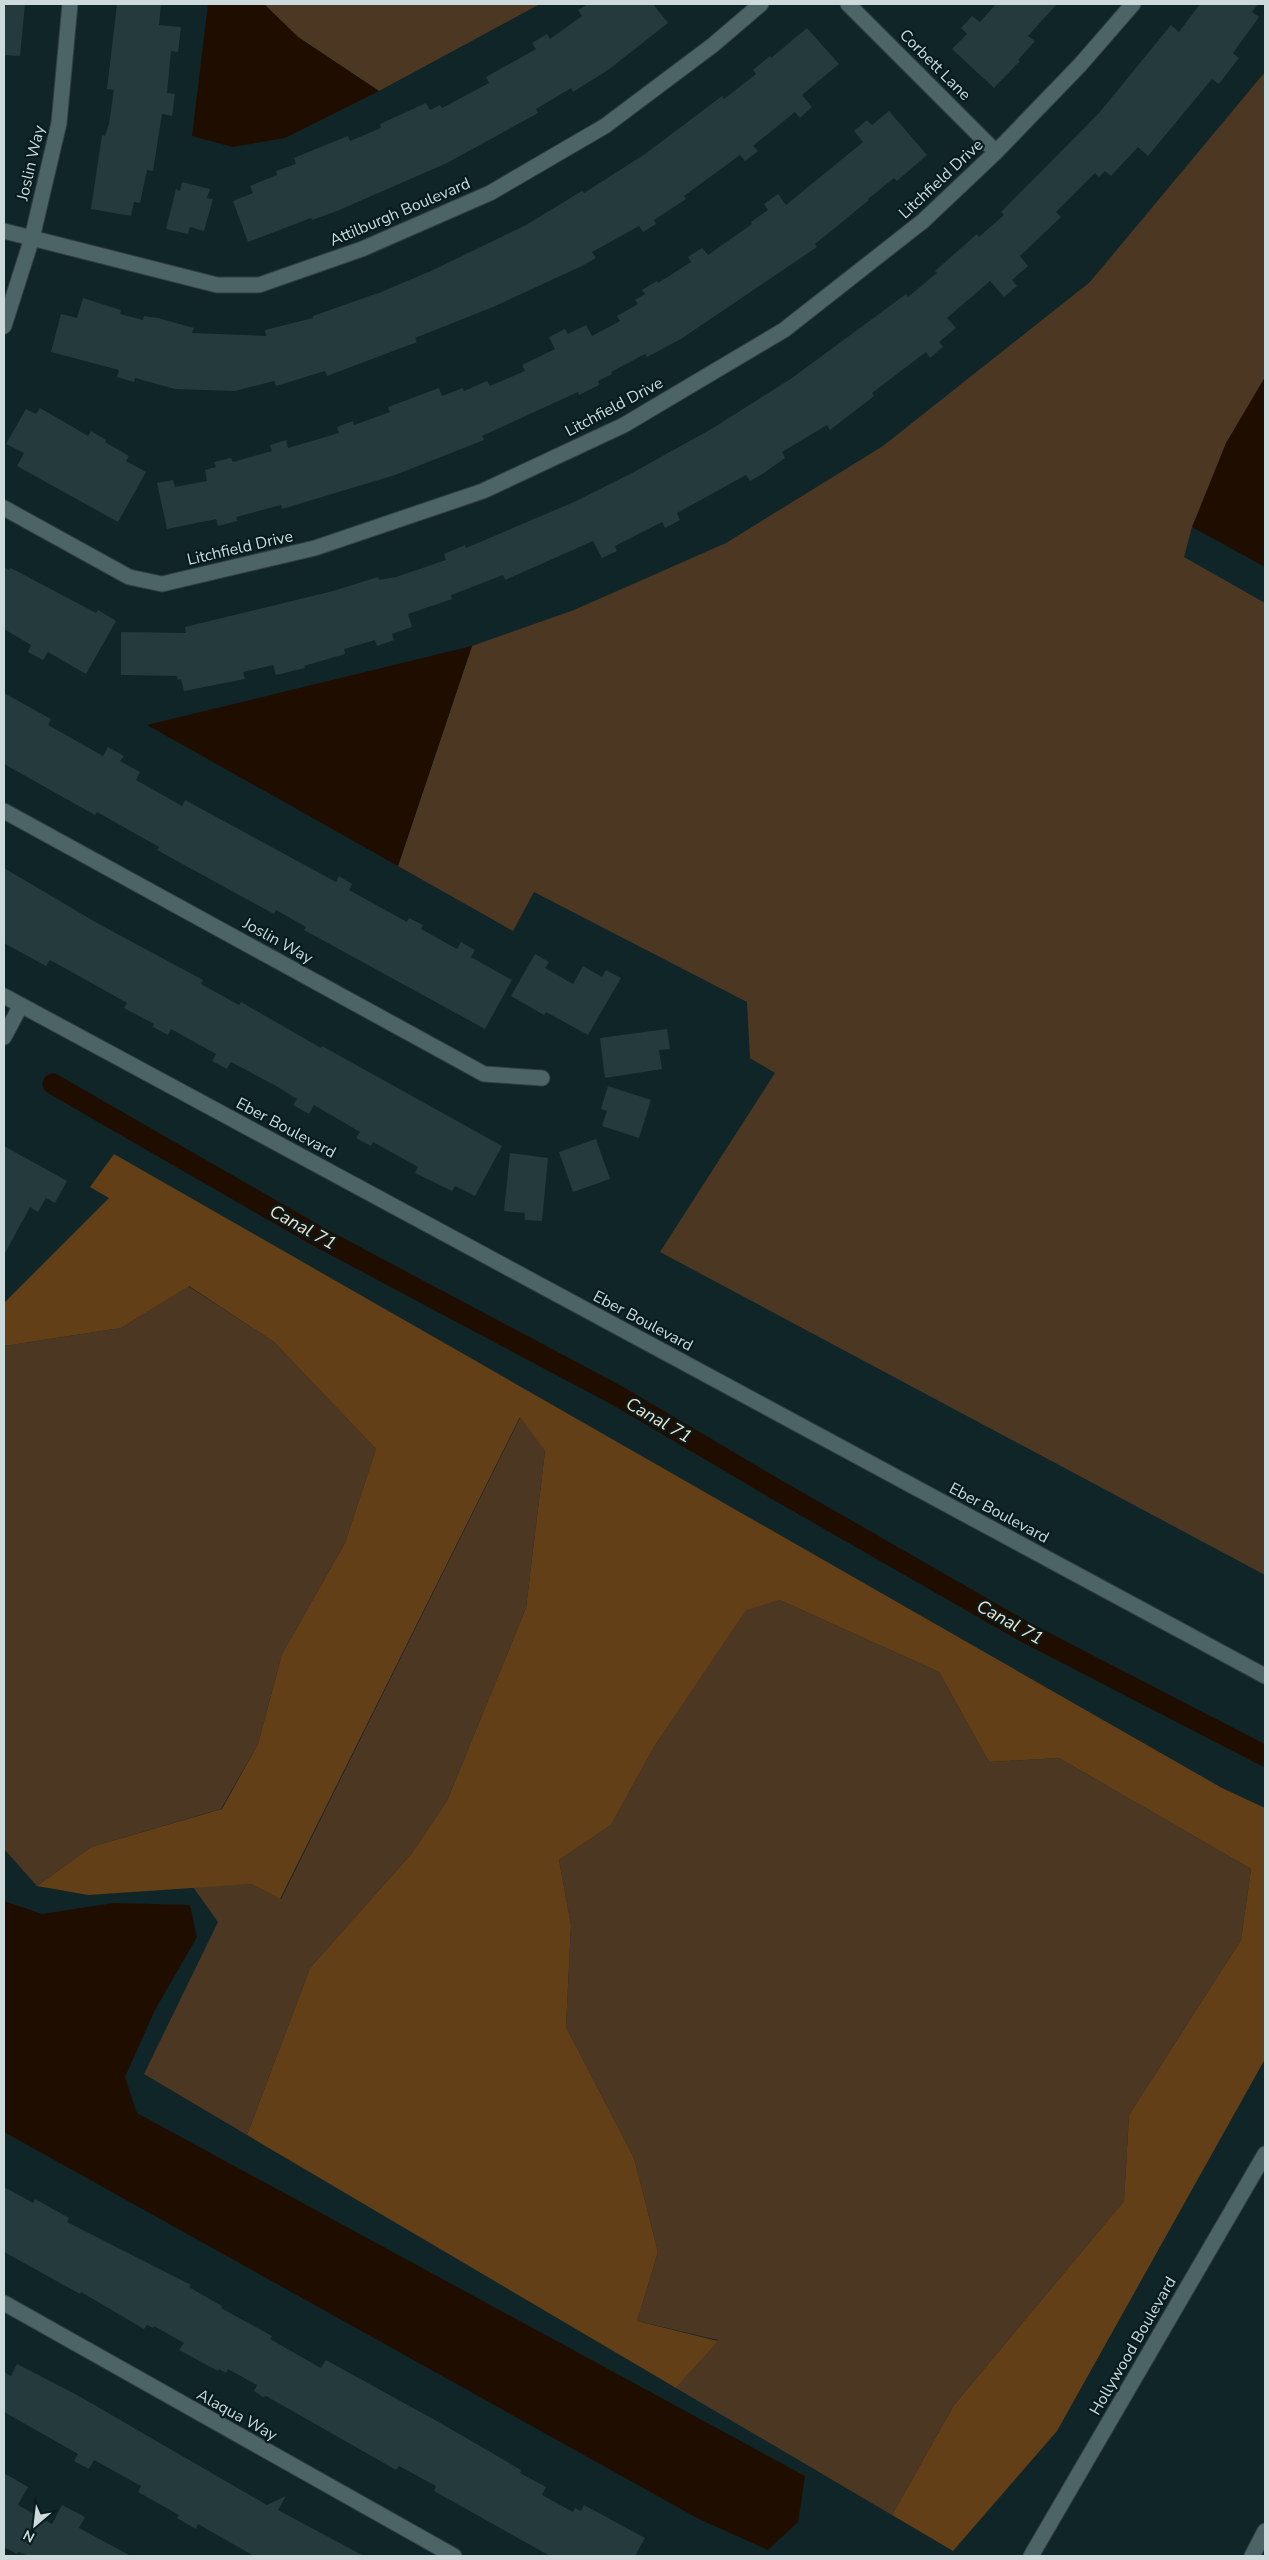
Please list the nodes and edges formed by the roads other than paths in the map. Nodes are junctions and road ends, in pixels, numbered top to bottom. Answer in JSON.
{"nodes":[{"id":1,"x":70,"y":4,"type":"edge"},
{"id":2,"x":761,"y":4,"type":"edge"},
{"id":3,"x":848,"y":4,"type":"edge"},
{"id":4,"x":1134,"y":4,"type":"edge"},
{"id":5,"x":996,"y":152,"type":"junction"},
{"id":6,"x":4,"y":231,"type":"edge"},
{"id":7,"x":32,"y":238,"type":"junction"},
{"id":8,"x":4,"y":326,"type":"edge"},
{"id":9,"x":4,"y":508,"type":"edge"},
{"id":10,"x":4,"y":811,"type":"edge"},
{"id":11,"x":4,"y":996,"type":"edge"},
{"id":12,"x":21,"y":1006,"type":"junction"},
{"id":13,"x":4,"y":1037,"type":"edge"},
{"id":14,"x":542,"y":1078,"type":"dead end"},
{"id":15,"x":1265,"y":1676,"type":"edge"},
{"id":16,"x":1265,"y":2154,"type":"edge"},
{"id":17,"x":4,"y":2303,"type":"edge"},
{"id":18,"x":1265,"y":2531,"type":"edge"},
{"id":19,"x":454,"y":2556,"type":"edge"},
{"id":20,"x":1031,"y":2556,"type":"edge"},
{"id":21,"x":1252,"y":2556,"type":"edge"}],
"edges":[{"from":1,"to":7,"type":"street","name":"Joslin Way"},
{"from":2,"to":7,"type":"street","name":"Attilburgh Boulevard"},
{"from":3,"to":5,"type":"street","name":"Corbett Lane"},
{"from":4,"to":5,"type":"street","name":"Litchfield Drive"},
{"from":5,"to":9,"type":"street","name":"Litchfield Drive"},
{"from":6,"to":7,"type":"street","name":"Attilburgh Boulevard"},
{"from":7,"to":8,"type":"street","name":"Joslin Way"},
{"from":10,"to":14,"type":"street","name":"Joslin Way"},
{"from":11,"to":12,"type":"street","name":"Eber Boulevard"},
{"from":12,"to":13,"type":"street"},
{"from":12,"to":15,"type":"street","name":"Eber Boulevard"},
{"from":16,"to":20,"type":"street","name":"Hollywood Boulevard"},
{"from":17,"to":19,"type":"street","name":"Alaqua Way"},
{"from":18,"to":21,"type":"street"}]}
